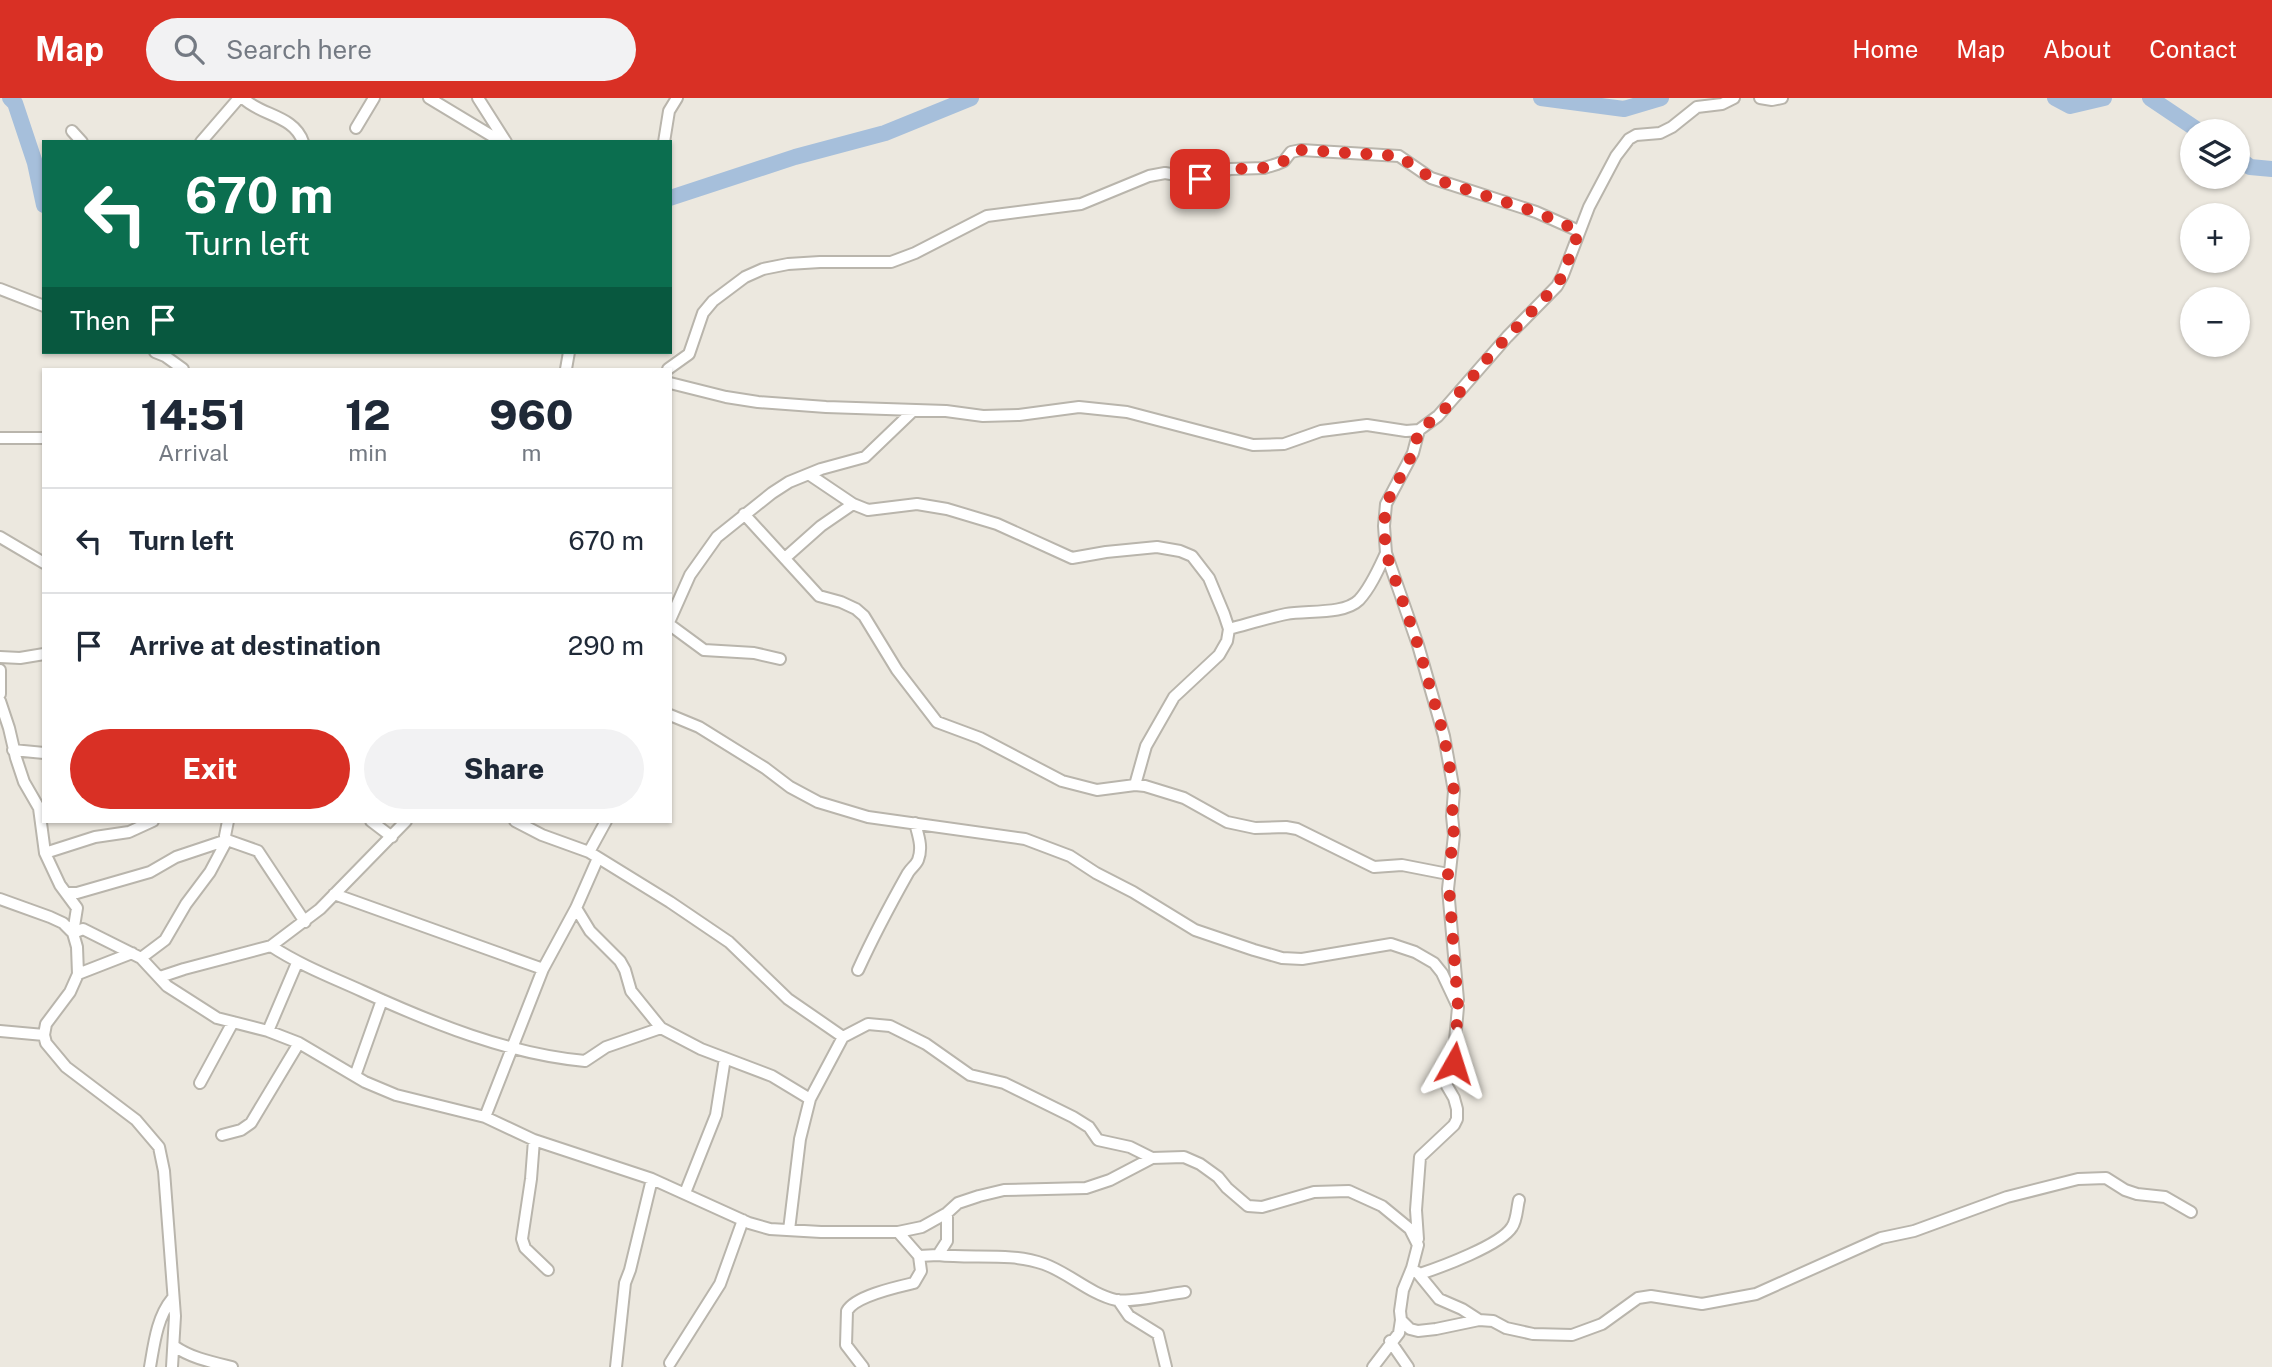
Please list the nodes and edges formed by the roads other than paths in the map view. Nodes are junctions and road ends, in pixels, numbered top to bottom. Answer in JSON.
{"nodes":[{"id":1,"x":241,"y":98,"type":"edge"},
{"id":2,"x":374,"y":98,"type":"edge"},
{"id":3,"x":429,"y":98,"type":"edge"},
{"id":4,"x":478,"y":98,"type":"edge"},
{"id":5,"x":677,"y":98,"type":"edge"},
{"id":6,"x":1734,"y":98,"type":"edge"},
{"id":7,"x":1760,"y":98,"type":"edge"},
{"id":8,"x":1782,"y":98,"type":"edge"},
{"id":9,"x":356,"y":128,"type":"dead end"},
{"id":10,"x":72,"y":131,"type":"dead end"},
{"id":11,"x":80,"y":140,"type":"edge"},
{"id":12,"x":203,"y":140,"type":"edge"},
{"id":13,"x":302,"y":140,"type":"edge"},
{"id":14,"x":501,"y":140,"type":"edge"},
{"id":15,"x":503,"y":140,"type":"edge"},
{"id":16,"x":664,"y":140,"type":"edge"},
{"id":17,"x":1579,"y":231,"type":"junction"},
{"id":18,"x":0,"y":289,"type":"edge"},
{"id":19,"x":42,"y":305,"type":"edge"},
{"id":20,"x":160,"y":354,"type":"edge"},
{"id":21,"x":181,"y":368,"type":"edge"},
{"id":22,"x":669,"y":368,"type":"edge"},
{"id":23,"x":672,"y":384,"type":"edge"},
{"id":24,"x":914,"y":410,"type":"junction"},
{"id":25,"x":1419,"y":430,"type":"junction"},
{"id":26,"x":0,"y":438,"type":"edge"},
{"id":27,"x":42,"y":438,"type":"edge"},
{"id":28,"x":810,"y":475,"type":"junction"},
{"id":29,"x":853,"y":504,"type":"junction"},
{"id":30,"x":744,"y":514,"type":"junction"},
{"id":31,"x":0,"y":537,"type":"edge"},
{"id":32,"x":1386,"y":553,"type":"junction"},
{"id":33,"x":785,"y":558,"type":"junction"},
{"id":34,"x":42,"y":562,"type":"edge"},
{"id":35,"x":672,"y":616,"type":"edge"},
{"id":36,"x":672,"y":626,"type":"edge"},
{"id":37,"x":1229,"y":629,"type":"junction"},
{"id":38,"x":42,"y":654,"type":"edge"},
{"id":39,"x":0,"y":657,"type":"edge"},
{"id":40,"x":780,"y":659,"type":"dead end"},
{"id":41,"x":0,"y":670,"type":"edge"},
{"id":42,"x":0,"y":694,"type":"edge"},
{"id":43,"x":0,"y":701,"type":"edge"},
{"id":44,"x":672,"y":716,"type":"edge"},
{"id":45,"x":13,"y":750,"type":"junction"},
{"id":46,"x":42,"y":753,"type":"edge"},
{"id":47,"x":1135,"y":785,"type":"junction"},
{"id":48,"x":41,"y":806,"type":"edge"},
{"id":49,"x":42,"y":823,"type":"edge"},
{"id":50,"x":149,"y":823,"type":"edge"},
{"id":51,"x":228,"y":823,"type":"edge"},
{"id":52,"x":374,"y":823,"type":"edge"},
{"id":53,"x":404,"y":823,"type":"edge"},
{"id":54,"x":519,"y":823,"type":"edge"},
{"id":55,"x":606,"y":823,"type":"edge"},
{"id":56,"x":915,"y":823,"type":"junction"},
{"id":57,"x":391,"y":836,"type":"junction"},
{"id":58,"x":227,"y":840,"type":"junction"},
{"id":59,"x":45,"y":853,"type":"junction"},
{"id":60,"x":594,"y":855,"type":"junction"},
{"id":61,"x":1448,"y":874,"type":"junction"},
{"id":62,"x":66,"y":893,"type":"junction"},
{"id":63,"x":334,"y":894,"type":"junction"},
{"id":64,"x":0,"y":899,"type":"edge"},
{"id":65,"x":576,"y":908,"type":"junction"},
{"id":66,"x":305,"y":922,"type":"junction"},
{"id":67,"x":73,"y":933,"type":"junction"},
{"id":68,"x":271,"y":946,"type":"junction"},
{"id":69,"x":137,"y":956,"type":"junction"},
{"id":70,"x":297,"y":963,"type":"junction"},
{"id":71,"x":543,"y":968,"type":"junction"},
{"id":72,"x":858,"y":970,"type":"dead end"},
{"id":73,"x":78,"y":974,"type":"junction"},
{"id":74,"x":160,"y":977,"type":"junction"},
{"id":75,"x":382,"y":1000,"type":"junction"},
{"id":76,"x":1458,"y":1007,"type":"junction"},
{"id":77,"x":233,"y":1022,"type":"junction"},
{"id":78,"x":661,"y":1028,"type":"junction"},
{"id":79,"x":0,"y":1031,"type":"edge"},
{"id":80,"x":268,"y":1031,"type":"junction"},
{"id":81,"x":44,"y":1035,"type":"junction"},
{"id":82,"x":843,"y":1037,"type":"junction"},
{"id":83,"x":299,"y":1043,"type":"junction"},
{"id":84,"x":512,"y":1048,"type":"junction"},
{"id":85,"x":725,"y":1058,"type":"junction"},
{"id":86,"x":355,"y":1076,"type":"junction"},
{"id":87,"x":200,"y":1083,"type":"dead end"},
{"id":88,"x":810,"y":1099,"type":"junction"},
{"id":89,"x":485,"y":1117,"type":"junction"},
{"id":90,"x":222,"y":1135,"type":"dead end"},
{"id":91,"x":534,"y":1140,"type":"junction"},
{"id":92,"x":1152,"y":1158,"type":"junction"},
{"id":93,"x":652,"y":1179,"type":"junction"},
{"id":94,"x":685,"y":1193,"type":"junction"},
{"id":95,"x":1519,"y":1200,"type":"dead end"},
{"id":96,"x":2191,"y":1212,"type":"dead end"},
{"id":97,"x":947,"y":1213,"type":"junction"},
{"id":98,"x":743,"y":1220,"type":"junction"},
{"id":99,"x":789,"y":1230,"type":"junction"},
{"id":100,"x":898,"y":1233,"type":"junction"},
{"id":101,"x":1418,"y":1245,"type":"junction"},
{"id":102,"x":938,"y":1255,"type":"junction"},
{"id":103,"x":919,"y":1256,"type":"junction"},
{"id":104,"x":548,"y":1269,"type":"dead end"},
{"id":105,"x":1416,"y":1271,"type":"junction"},
{"id":106,"x":1185,"y":1292,"type":"dead end"},
{"id":107,"x":172,"y":1299,"type":"junction"},
{"id":108,"x":1118,"y":1300,"type":"junction"},
{"id":109,"x":1401,"y":1320,"type":"junction"},
{"id":110,"x":1479,"y":1320,"type":"junction"},
{"id":111,"x":1391,"y":1342,"type":"junction"},
{"id":112,"x":174,"y":1346,"type":"junction"},
{"id":113,"x":670,"y":1363,"type":"dead end"},
{"id":114,"x":150,"y":1367,"type":"edge"},
{"id":115,"x":172,"y":1367,"type":"edge"},
{"id":116,"x":232,"y":1367,"type":"edge"},
{"id":117,"x":616,"y":1367,"type":"edge"},
{"id":118,"x":863,"y":1367,"type":"edge"},
{"id":119,"x":1166,"y":1367,"type":"edge"},
{"id":120,"x":1374,"y":1367,"type":"edge"},
{"id":121,"x":1408,"y":1367,"type":"edge"}],
"edges":[{"from":1,"to":12,"type":"street"},
{"from":1,"to":13,"type":"street"},
{"from":2,"to":9,"type":"street"},
{"from":3,"to":14,"type":"street"},
{"from":4,"to":15,"type":"street"},
{"from":5,"to":16,"type":"street"},
{"from":6,"to":17,"type":"street"},
{"from":7,"to":8,"type":"street"},
{"from":10,"to":11,"type":"street"},
{"from":17,"to":22,"type":"street"},
{"from":17,"to":25,"type":"street"},
{"from":18,"to":19,"type":"street"},
{"from":20,"to":21,"type":"street"},
{"from":23,"to":24,"type":"street"},
{"from":24,"to":25,"type":"street"},
{"from":24,"to":28,"type":"street"},
{"from":25,"to":32,"type":"street"},
{"from":26,"to":27,"type":"street"},
{"from":28,"to":29,"type":"street"},
{"from":28,"to":30,"type":"street"},
{"from":29,"to":33,"type":"street"},
{"from":29,"to":37,"type":"street"},
{"from":30,"to":33,"type":"street"},
{"from":30,"to":35,"type":"street"},
{"from":31,"to":34,"type":"street"},
{"from":32,"to":37,"type":"street"},
{"from":32,"to":61,"type":"street"},
{"from":33,"to":47,"type":"street"},
{"from":36,"to":40,"type":"street"},
{"from":37,"to":47,"type":"street"},
{"from":38,"to":39,"type":"street"},
{"from":41,"to":42,"type":"street"},
{"from":43,"to":45,"type":"street"},
{"from":44,"to":56,"type":"street"},
{"from":45,"to":46,"type":"street"},
{"from":45,"to":48,"type":"street"},
{"from":47,"to":61,"type":"street"},
{"from":49,"to":59,"type":"street"},
{"from":50,"to":59,"type":"street"},
{"from":51,"to":58,"type":"street"},
{"from":52,"to":57,"type":"street"},
{"from":53,"to":57,"type":"street"},
{"from":54,"to":60,"type":"street"},
{"from":55,"to":60,"type":"street"},
{"from":56,"to":72,"type":"street"},
{"from":56,"to":76,"type":"street"},
{"from":57,"to":63,"type":"street"},
{"from":58,"to":62,"type":"street"},
{"from":58,"to":66,"type":"street"},
{"from":58,"to":69,"type":"street"},
{"from":59,"to":62,"type":"street"},
{"from":60,"to":65,"type":"street"},
{"from":60,"to":82,"type":"street"},
{"from":61,"to":76,"type":"street"},
{"from":62,"to":67,"type":"street"},
{"from":63,"to":66,"type":"street"},
{"from":63,"to":71,"type":"street"},
{"from":64,"to":67,"type":"street"},
{"from":65,"to":71,"type":"street"},
{"from":65,"to":78,"type":"street"},
{"from":66,"to":68,"type":"street"},
{"from":67,"to":69,"type":"street"},
{"from":67,"to":73,"type":"street"},
{"from":68,"to":70,"type":"street"},
{"from":68,"to":74,"type":"street"},
{"from":69,"to":73,"type":"street"},
{"from":69,"to":74,"type":"street"},
{"from":70,"to":75,"type":"street"},
{"from":70,"to":80,"type":"street"},
{"from":71,"to":84,"type":"street"},
{"from":73,"to":81,"type":"street"},
{"from":74,"to":77,"type":"street"},
{"from":75,"to":84,"type":"street"},
{"from":75,"to":86,"type":"street"},
{"from":76,"to":101,"type":"street"},
{"from":77,"to":80,"type":"street"},
{"from":77,"to":87,"type":"street"},
{"from":78,"to":84,"type":"street"},
{"from":78,"to":85,"type":"street"},
{"from":79,"to":81,"type":"street"},
{"from":80,"to":83,"type":"street"},
{"from":81,"to":107,"type":"street"},
{"from":82,"to":88,"type":"street"},
{"from":82,"to":92,"type":"street"},
{"from":83,"to":86,"type":"street"},
{"from":83,"to":90,"type":"street"},
{"from":84,"to":89,"type":"street"},
{"from":85,"to":88,"type":"street"},
{"from":85,"to":94,"type":"street"},
{"from":86,"to":89,"type":"street"},
{"from":88,"to":99,"type":"street"},
{"from":89,"to":91,"type":"street"},
{"from":91,"to":93,"type":"street"},
{"from":91,"to":104,"type":"street"},
{"from":92,"to":97,"type":"street"},
{"from":92,"to":101,"type":"street"},
{"from":93,"to":94,"type":"street"},
{"from":93,"to":117,"type":"street"},
{"from":94,"to":98,"type":"street"},
{"from":95,"to":105,"type":"street"},
{"from":96,"to":110,"type":"street"},
{"from":97,"to":100,"type":"street"},
{"from":97,"to":102,"type":"street"},
{"from":98,"to":99,"type":"street"},
{"from":98,"to":113,"type":"street"},
{"from":99,"to":100,"type":"street"},
{"from":100,"to":103,"type":"street"},
{"from":101,"to":105,"type":"street"},
{"from":102,"to":103,"type":"street"},
{"from":102,"to":108,"type":"street"},
{"from":103,"to":118,"type":"street"},
{"from":105,"to":109,"type":"street"},
{"from":105,"to":110,"type":"street"},
{"from":106,"to":108,"type":"street"},
{"from":107,"to":112,"type":"street"},
{"from":107,"to":114,"type":"street"},
{"from":108,"to":119,"type":"street"},
{"from":109,"to":110,"type":"street"},
{"from":109,"to":111,"type":"street"},
{"from":111,"to":120,"type":"street"},
{"from":111,"to":121,"type":"street"},
{"from":112,"to":115,"type":"street"},
{"from":112,"to":116,"type":"street"}]}
